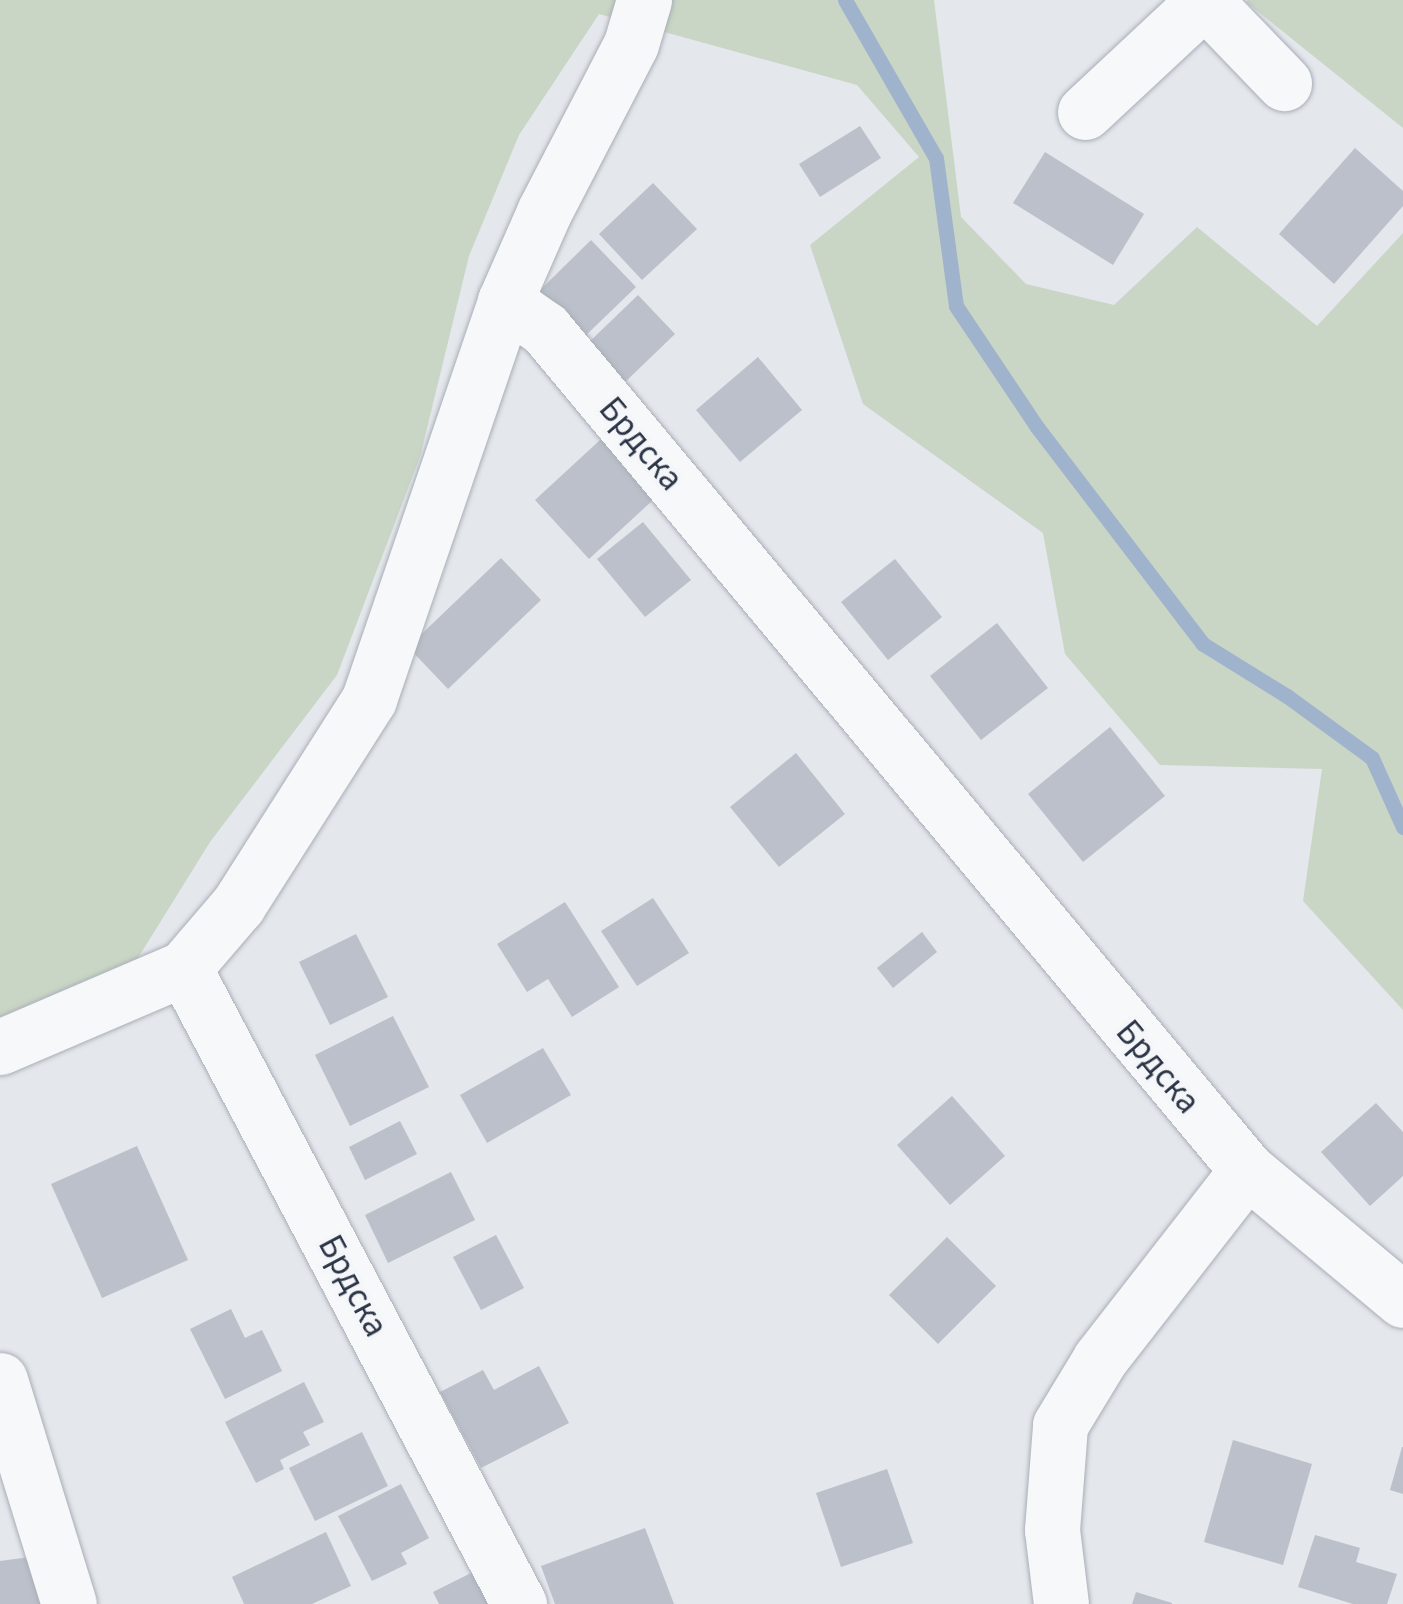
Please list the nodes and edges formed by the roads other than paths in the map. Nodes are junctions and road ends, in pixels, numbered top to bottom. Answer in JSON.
{"nodes":[{"id":1,"x":644,"y":0,"type":"edge"},
{"id":2,"x":1205,"y":0,"type":"edge"},
{"id":3,"x":1284,"y":82,"type":"dead end"},
{"id":4,"x":1085,"y":112,"type":"dead end"},
{"id":5,"x":504,"y":302,"type":"junction"},
{"id":6,"x":184,"y":968,"type":"junction"},
{"id":7,"x":0,"y":1047,"type":"edge"},
{"id":8,"x":1247,"y":1170,"type":"junction"},
{"id":9,"x":1403,"y":1300,"type":"edge"},
{"id":10,"x":0,"y":1380,"type":"edge"},
{"id":11,"x":69,"y":1604,"type":"edge"},
{"id":12,"x":520,"y":1604,"type":"edge"},
{"id":13,"x":1061,"y":1604,"type":"edge"}],
"edges":[{"from":1,"to":5,"type":"street"},
{"from":2,"to":3,"type":"street"},
{"from":2,"to":4,"type":"street"},
{"from":5,"to":6,"type":"street"},
{"from":5,"to":8,"type":"street","name":"Брдска"},
{"from":6,"to":7,"type":"street"},
{"from":6,"to":12,"type":"street","name":"Брдска"},
{"from":8,"to":9,"type":"street","name":"Брдска"},
{"from":8,"to":13,"type":"street"},
{"from":10,"to":11,"type":"street"}]}
